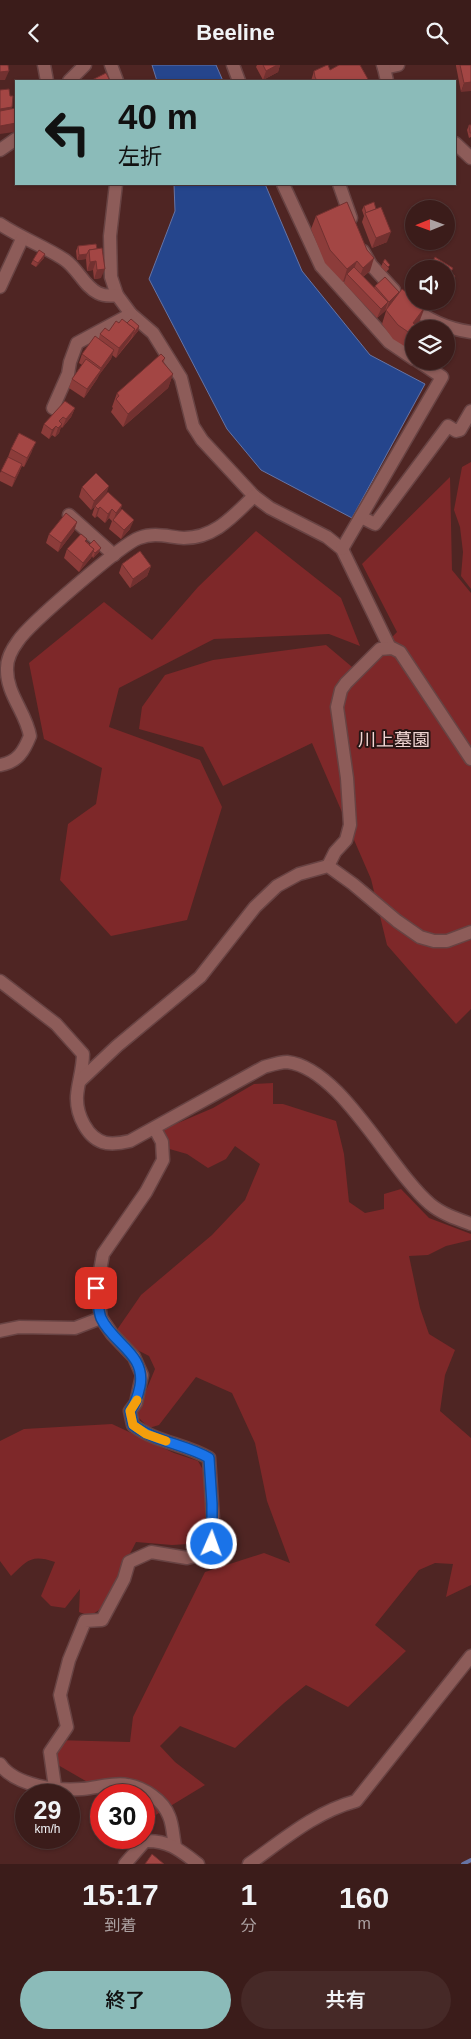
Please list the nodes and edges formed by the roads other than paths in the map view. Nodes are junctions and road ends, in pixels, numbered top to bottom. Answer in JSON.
{"nodes":[{"id":1,"x":44,"y":65,"type":"edge"},
{"id":2,"x":85,"y":65,"type":"edge"},
{"id":3,"x":111,"y":65,"type":"edge"},
{"id":4,"x":233,"y":65,"type":"edge"},
{"id":5,"x":398,"y":65,"type":"edge"},
{"id":6,"x":384,"y":66,"type":"edge"},
{"id":7,"x":47,"y":80,"type":"edge"},
{"id":8,"x":70,"y":80,"type":"edge"},
{"id":9,"x":117,"y":80,"type":"edge"},
{"id":10,"x":239,"y":80,"type":"edge"},
{"id":11,"x":387,"y":80,"type":"edge"},
{"id":12,"x":15,"y":140,"type":"edge"},
{"id":13,"x":456,"y":144,"type":"edge"},
{"id":14,"x":0,"y":150,"type":"edge"},
{"id":15,"x":471,"y":158,"type":"edge"},
{"id":16,"x":116,"y":185,"type":"edge"},
{"id":17,"x":283,"y":185,"type":"edge"},
{"id":18,"x":339,"y":185,"type":"edge"},
{"id":19,"x":0,"y":224,"type":"edge"},
{"id":20,"x":22,"y":239,"type":"junction"},
{"id":21,"x":0,"y":287,"type":"edge"},
{"id":22,"x":117,"y":295,"type":"junction"},
{"id":23,"x":131,"y":314,"type":"junction"},
{"id":24,"x":471,"y":332,"type":"edge"},
{"id":25,"x":405,"y":353,"type":"edge"},
{"id":26,"x":432,"y":370,"type":"edge"},
{"id":27,"x":53,"y":408,"type":"dead end"},
{"id":28,"x":471,"y":411,"type":"edge"},
{"id":29,"x":254,"y":496,"type":"junction"},
{"id":30,"x":69,"y":515,"type":"edge"},
{"id":31,"x":361,"y":517,"type":"junction"},
{"id":32,"x":342,"y":549,"type":"junction"},
{"id":33,"x":114,"y":555,"type":"junction"},
{"id":34,"x":390,"y":648,"type":"junction"},
{"id":35,"x":4,"y":653,"type":"edge"},
{"id":36,"x":471,"y":759,"type":"edge"},
{"id":37,"x":0,"y":765,"type":"edge"},
{"id":38,"x":328,"y":866,"type":"junction"},
{"id":39,"x":471,"y":932,"type":"edge"},
{"id":40,"x":0,"y":981,"type":"edge"},
{"id":41,"x":80,"y":1081,"type":"junction"},
{"id":42,"x":155,"y":1129,"type":"junction"},
{"id":43,"x":471,"y":1224,"type":"edge"},
{"id":44,"x":101,"y":1318,"type":"junction"},
{"id":45,"x":0,"y":1331,"type":"edge"},
{"id":46,"x":471,"y":1655,"type":"edge"},
{"id":47,"x":0,"y":1764,"type":"edge"},
{"id":48,"x":32,"y":1784,"type":"edge"},
{"id":49,"x":55,"y":1784,"type":"edge"},
{"id":50,"x":80,"y":1789,"type":"edge"},
{"id":51,"x":175,"y":1846,"type":"junction"},
{"id":52,"x":125,"y":1864,"type":"edge"},
{"id":53,"x":198,"y":1864,"type":"edge"},
{"id":54,"x":249,"y":1864,"type":"edge"}],
"edges":[{"from":1,"to":7,"type":"street"},
{"from":2,"to":8,"type":"street"},
{"from":3,"to":9,"type":"street"},
{"from":4,"to":10,"type":"street"},
{"from":5,"to":6,"type":"street"},
{"from":6,"to":11,"type":"street"},
{"from":12,"to":14,"type":"street"},
{"from":13,"to":15,"type":"street"},
{"from":16,"to":22,"type":"street"},
{"from":17,"to":25,"type":"street"},
{"from":18,"to":24,"type":"street"},
{"from":19,"to":20,"type":"street"},
{"from":20,"to":21,"type":"street"},
{"from":20,"to":22,"type":"street"},
{"from":22,"to":23,"type":"street"},
{"from":23,"to":27,"type":"street"},
{"from":23,"to":29,"type":"street"},
{"from":26,"to":31,"type":"street"},
{"from":28,"to":31,"type":"street"},
{"from":29,"to":32,"type":"street"},
{"from":29,"to":33,"type":"street"},
{"from":30,"to":33,"type":"street"},
{"from":31,"to":32,"type":"street"},
{"from":32,"to":34,"type":"street"},
{"from":33,"to":35,"type":"street"},
{"from":34,"to":36,"type":"street"},
{"from":34,"to":38,"type":"street"},
{"from":35,"to":37,"type":"street"},
{"from":38,"to":39,"type":"street"},
{"from":38,"to":41,"type":"street"},
{"from":40,"to":41,"type":"street"},
{"from":41,"to":42,"type":"street"},
{"from":42,"to":43,"type":"street"},
{"from":42,"to":44,"type":"street"},
{"from":44,"to":45,"type":"street"},
{"from":44,"to":49,"type":"street"},
{"from":46,"to":54,"type":"street"},
{"from":47,"to":48,"type":"street"},
{"from":50,"to":51,"type":"street"},
{"from":51,"to":52,"type":"street"},
{"from":51,"to":53,"type":"street"}]}
